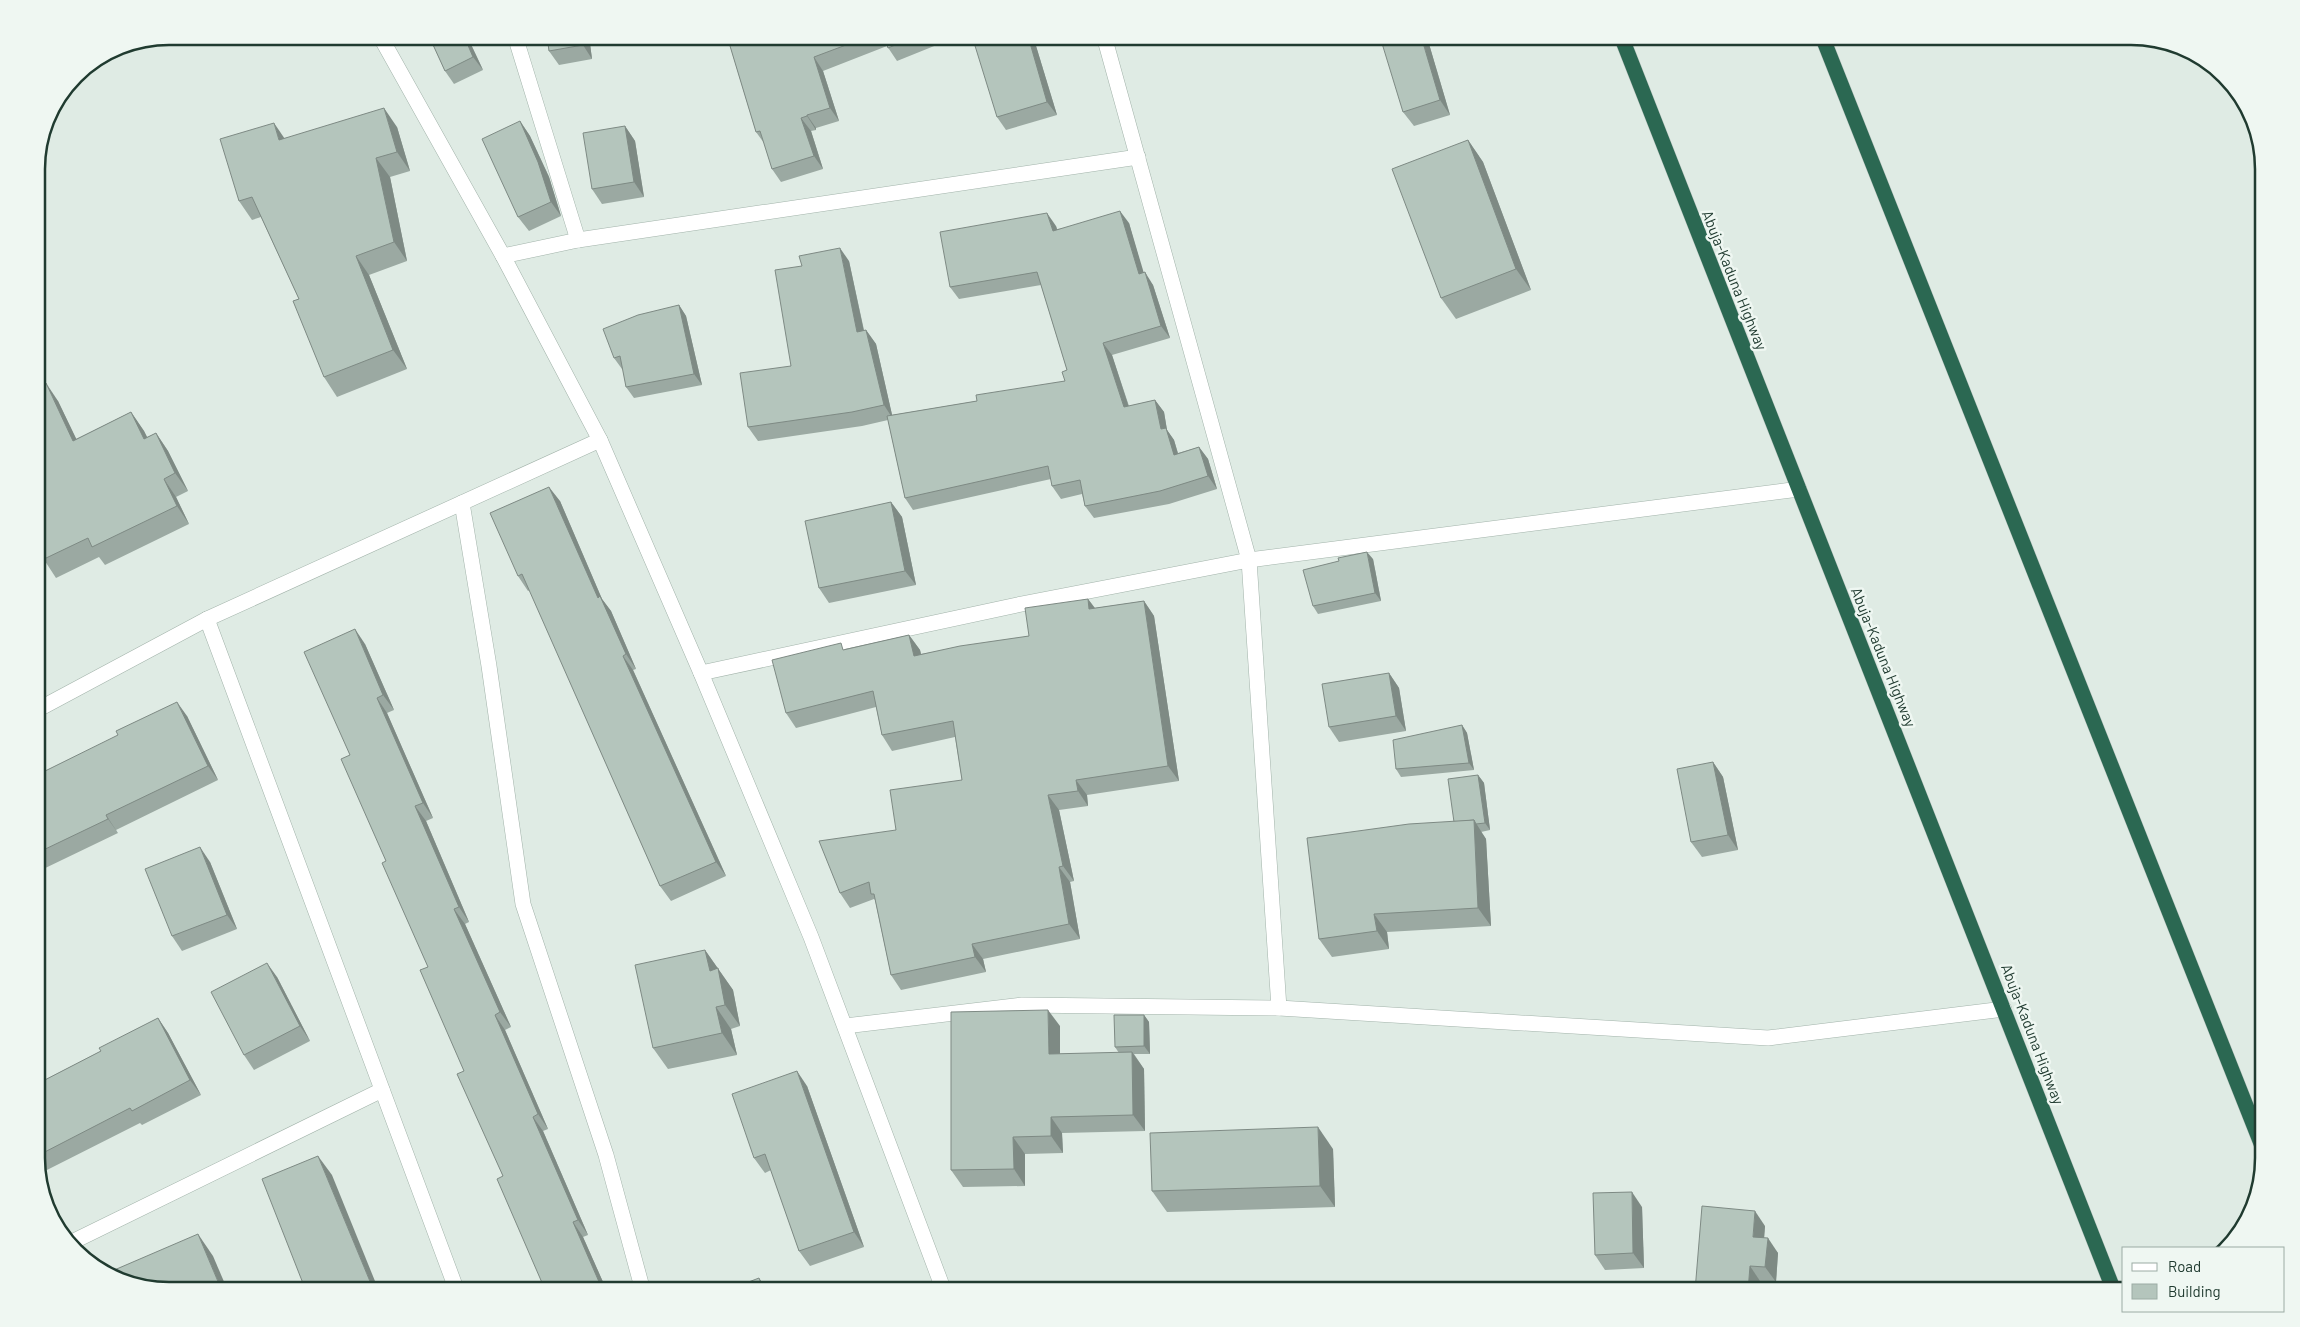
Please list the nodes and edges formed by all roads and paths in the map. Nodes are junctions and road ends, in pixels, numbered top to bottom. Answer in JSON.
{"nodes":[{"id":1,"x":385,"y":45,"type":"edge"},
{"id":2,"x":518,"y":45,"type":"edge"},
{"id":3,"x":1107,"y":45,"type":"edge"},
{"id":4,"x":1624,"y":45,"type":"edge"},
{"id":5,"x":1826,"y":45,"type":"edge"},
{"id":6,"x":1138,"y":157,"type":"junction"},
{"id":7,"x":578,"y":240,"type":"junction"},
{"id":8,"x":503,"y":256,"type":"junction"},
{"id":9,"x":600,"y":440,"type":"junction"},
{"id":10,"x":1799,"y":489,"type":"junction"},
{"id":11,"x":462,"y":503,"type":"junction"},
{"id":12,"x":1249,"y":560,"type":"junction"},
{"id":13,"x":207,"y":619,"type":"junction"},
{"id":14,"x":701,"y":673,"type":"junction"},
{"id":15,"x":45,"y":705,"type":"edge"},
{"id":16,"x":1279,"y":1008,"type":"junction"},
{"id":17,"x":2004,"y":1009,"type":"junction"},
{"id":18,"x":845,"y":1026,"type":"junction"},
{"id":19,"x":382,"y":1090,"type":"junction"},
{"id":20,"x":2255,"y":1128,"type":"edge"},
{"id":21,"x":75,"y":1239,"type":"edge"},
{"id":22,"x":454,"y":1282,"type":"edge"},
{"id":23,"x":641,"y":1282,"type":"edge"},
{"id":24,"x":941,"y":1282,"type":"edge"},
{"id":25,"x":2110,"y":1282,"type":"edge"}],
"edges":[{"from":1,"to":8,"type":"street"},
{"from":2,"to":7,"type":"street"},
{"from":3,"to":6,"type":"street"},
{"from":4,"to":10,"type":"highway","name":"Abuja-Kaduna Highway"},
{"from":5,"to":20,"type":"highway"},
{"from":6,"to":7,"type":"street"},
{"from":6,"to":12,"type":"street"},
{"from":7,"to":8,"type":"street"},
{"from":8,"to":9,"type":"street"},
{"from":9,"to":11,"type":"street"},
{"from":9,"to":14,"type":"street"},
{"from":10,"to":12,"type":"street"},
{"from":10,"to":17,"type":"highway","name":"Abuja-Kaduna Highway"},
{"from":11,"to":13,"type":"street"},
{"from":11,"to":23,"type":"street"},
{"from":12,"to":14,"type":"street"},
{"from":12,"to":16,"type":"street"},
{"from":13,"to":15,"type":"street"},
{"from":13,"to":19,"type":"street"},
{"from":14,"to":18,"type":"street"},
{"from":16,"to":17,"type":"street"},
{"from":16,"to":18,"type":"street"},
{"from":17,"to":25,"type":"highway","name":"Abuja-Kaduna Highway"},
{"from":18,"to":24,"type":"street"},
{"from":19,"to":21,"type":"street"},
{"from":19,"to":22,"type":"street"}]}
